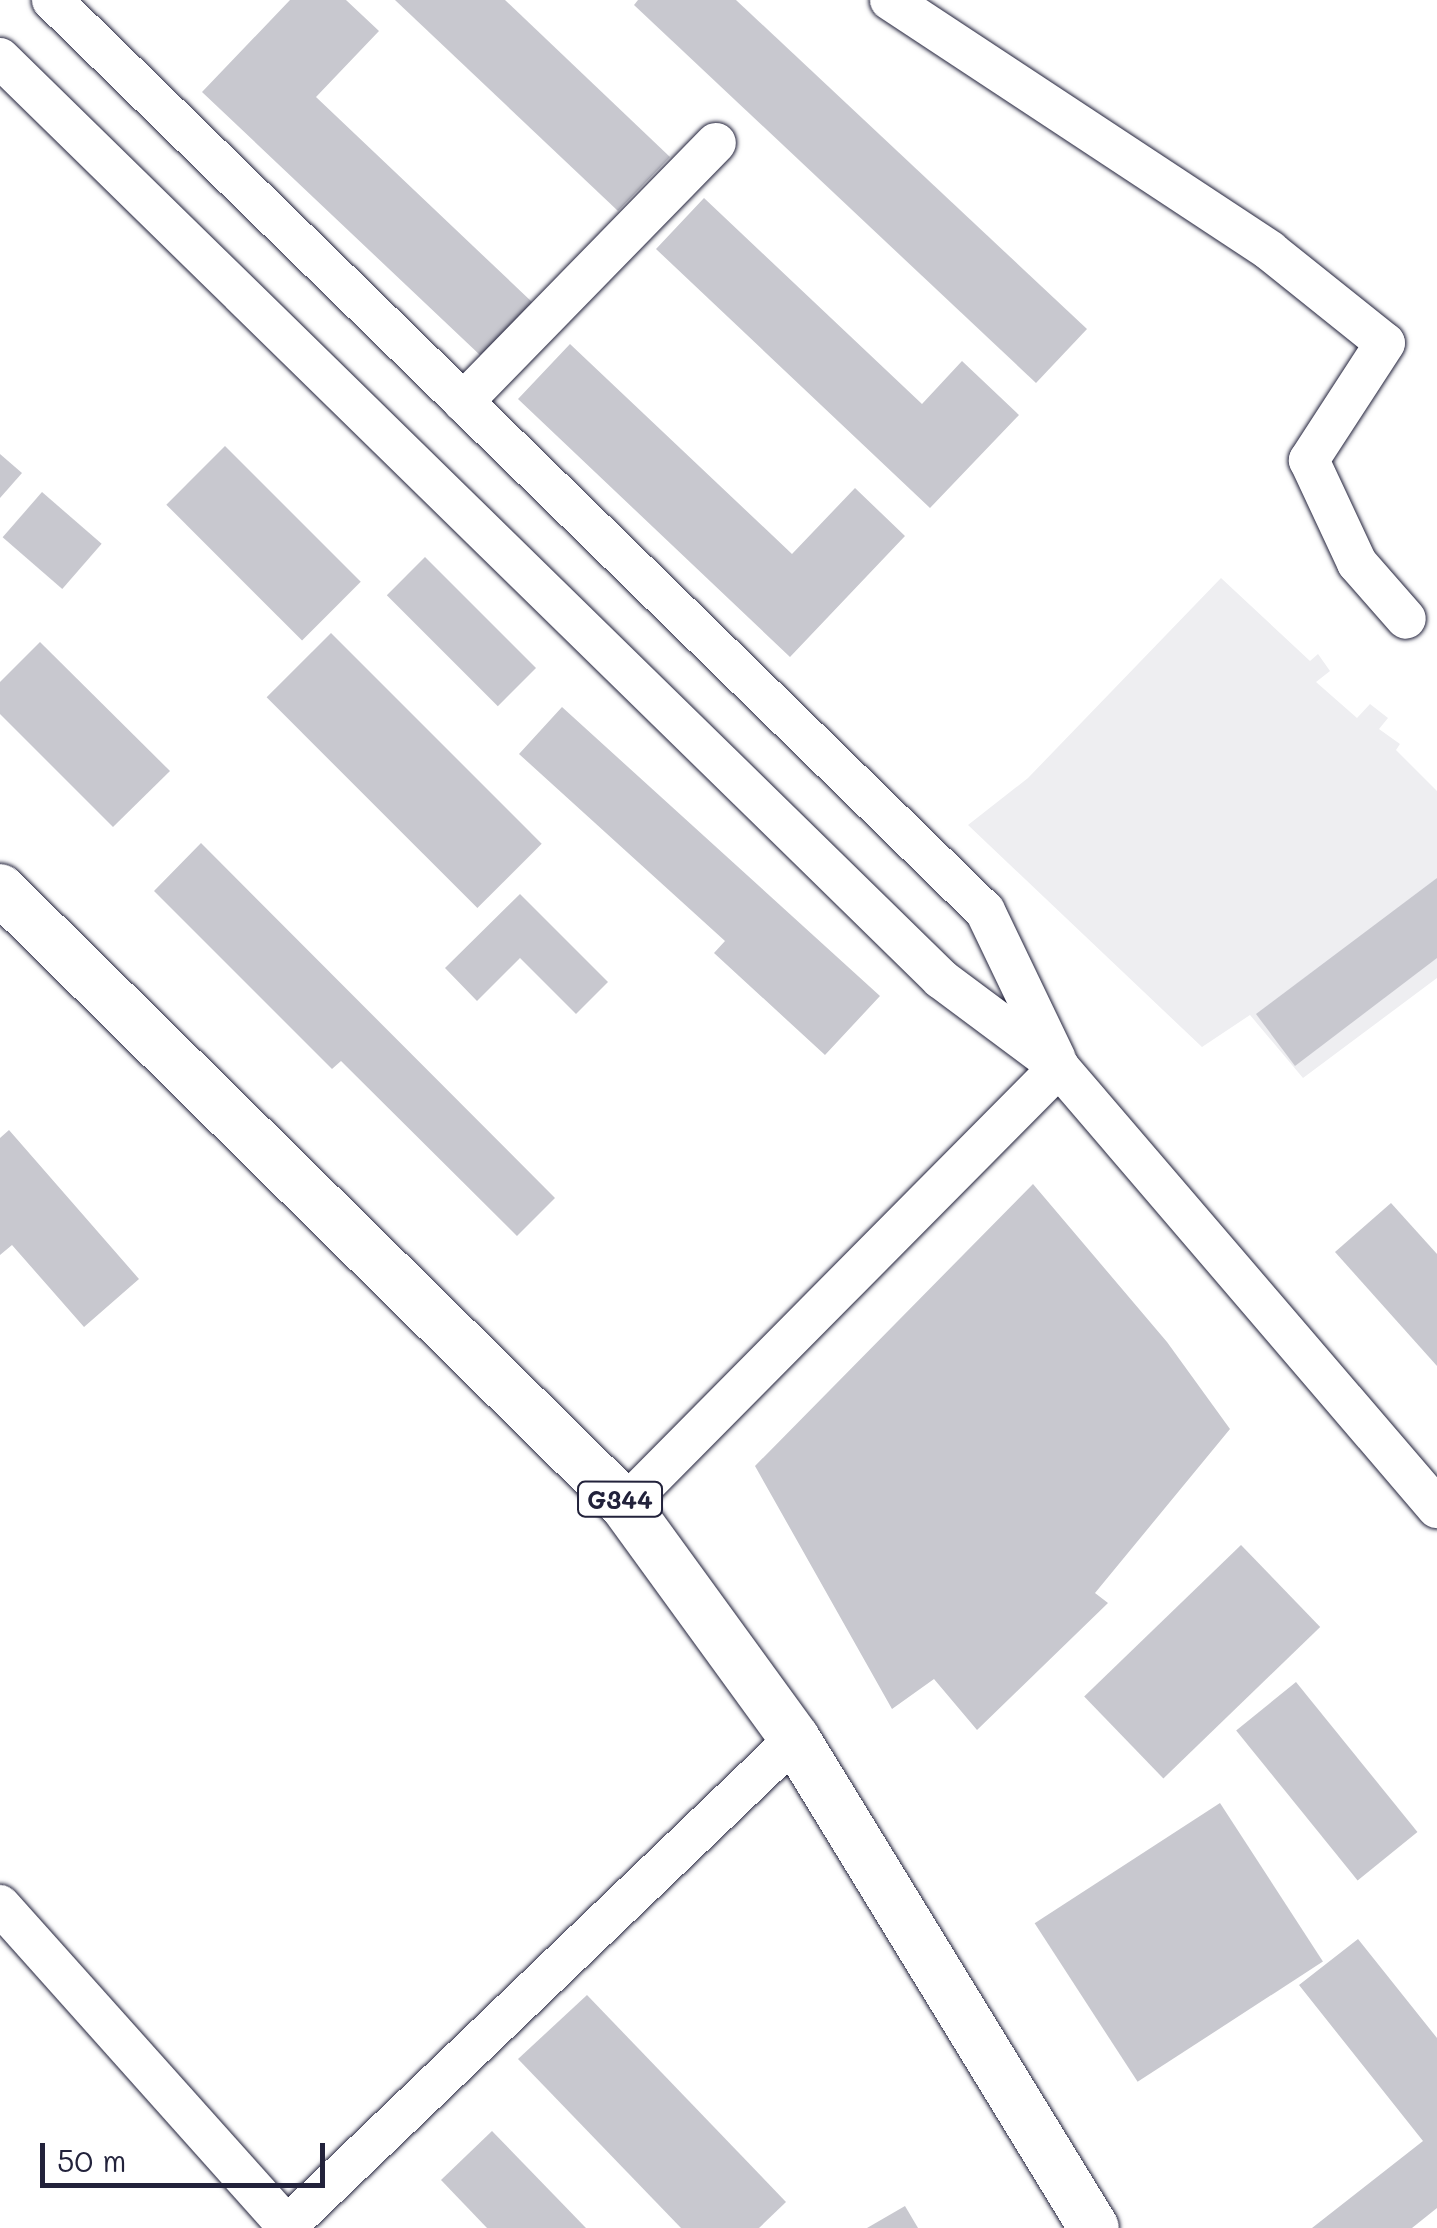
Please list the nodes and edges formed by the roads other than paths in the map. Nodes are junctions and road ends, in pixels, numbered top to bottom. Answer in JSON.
{"nodes":[{"id":1,"x":52,"y":0,"type":"edge"},
{"id":2,"x":890,"y":0,"type":"edge"},
{"id":3,"x":0,"y":58,"type":"edge"},
{"id":4,"x":716,"y":142,"type":"dead end"},
{"id":5,"x":463,"y":402,"type":"junction"},
{"id":6,"x":1406,"y":619,"type":"dead end"},
{"id":7,"x":0,"y":889,"type":"edge"},
{"id":8,"x":1060,"y":1067,"type":"junction"},
{"id":9,"x":625,"y":1505,"type":"junction"},
{"id":10,"x":1437,"y":1508,"type":"edge"},
{"id":11,"x":795,"y":1739,"type":"junction"},
{"id":12,"x":0,"y":1904,"type":"edge"},
{"id":13,"x":287,"y":2227,"type":"edge"},
{"id":14,"x":1094,"y":2228,"type":"edge"}],
"edges":[{"from":1,"to":5,"type":"street"},
{"from":2,"to":6,"type":"street"},
{"from":3,"to":8,"type":"street"},
{"from":4,"to":5,"type":"street"},
{"from":5,"to":8,"type":"street"},
{"from":7,"to":9,"type":"main road","number":"G344"},
{"from":8,"to":9,"type":"street"},
{"from":8,"to":10,"type":"street"},
{"from":9,"to":11,"type":"main road","number":"G344"},
{"from":11,"to":13,"type":"street"},
{"from":11,"to":14,"type":"main road","number":"G344"},
{"from":12,"to":13,"type":"street"}]}
